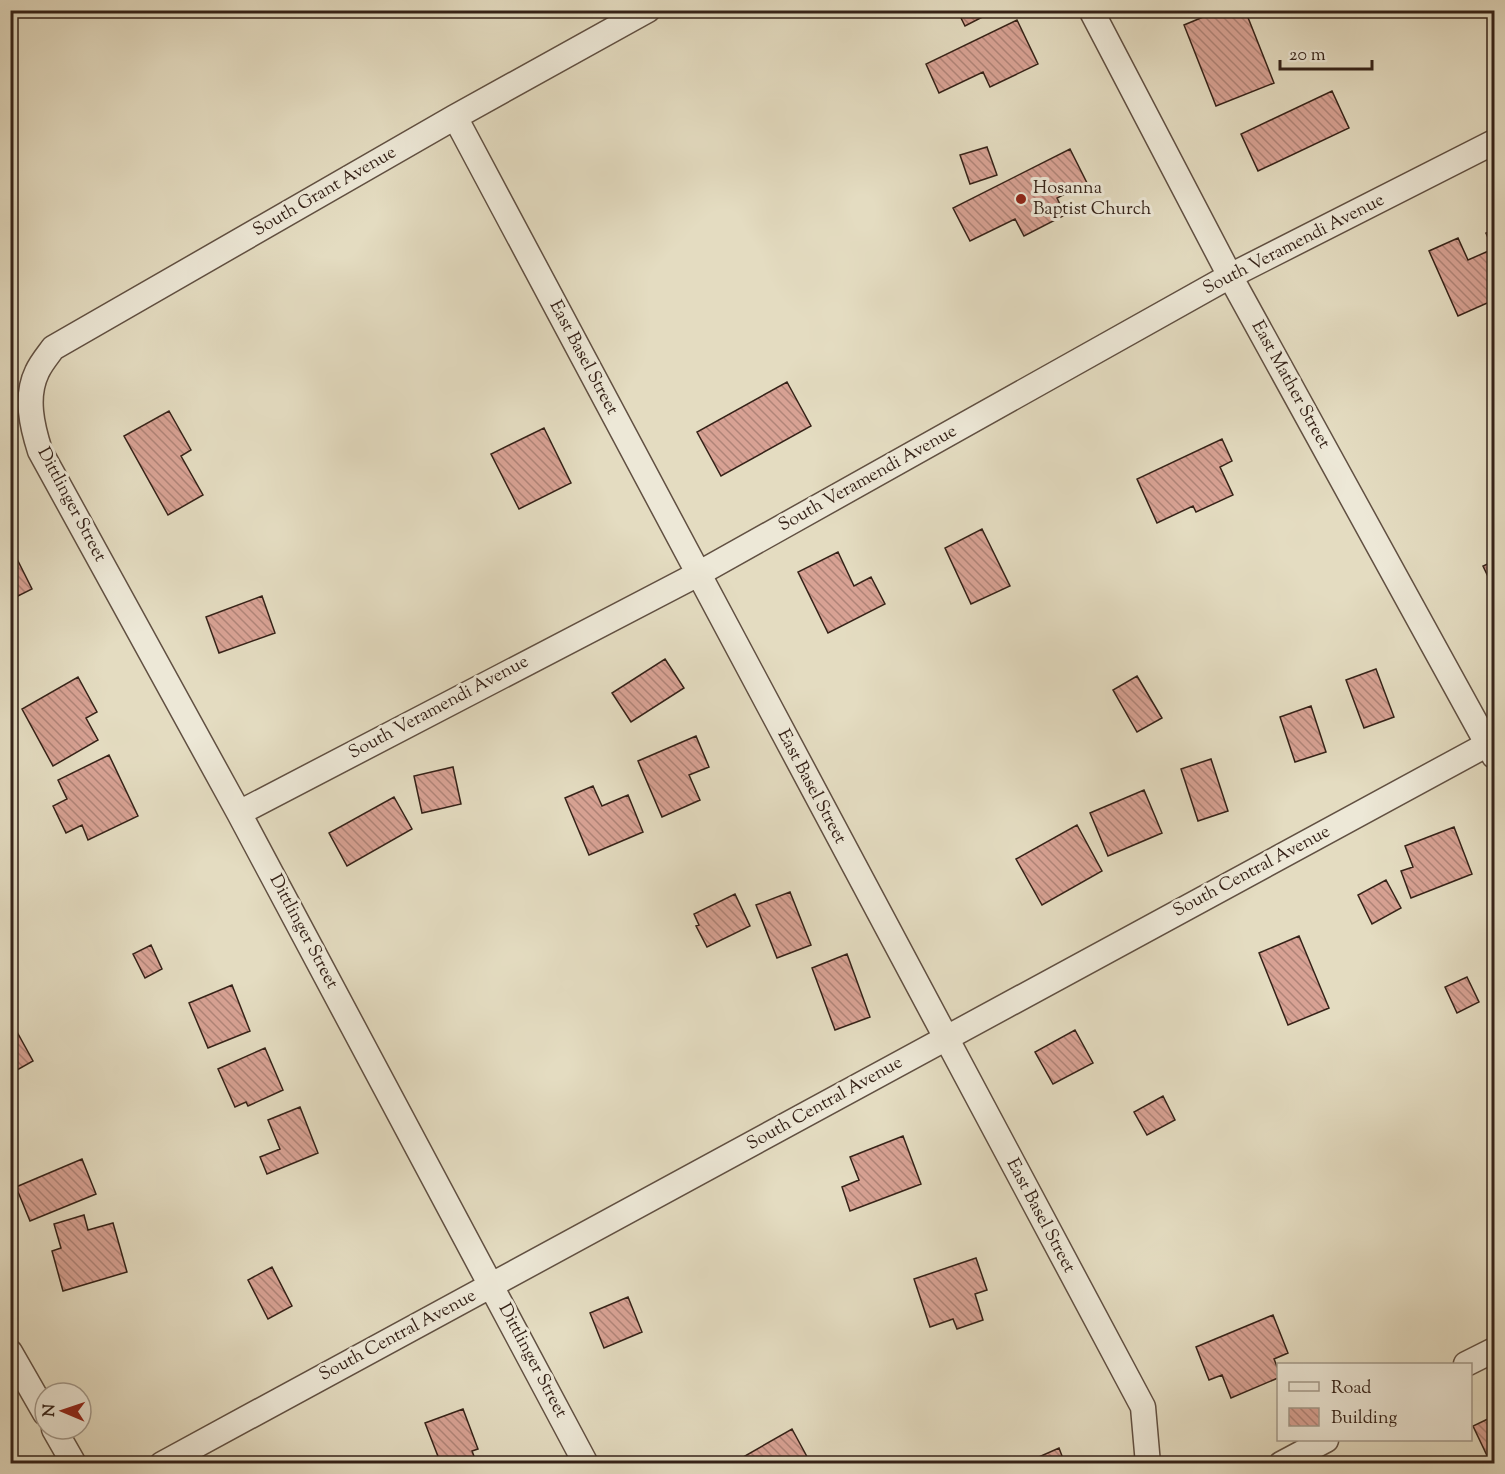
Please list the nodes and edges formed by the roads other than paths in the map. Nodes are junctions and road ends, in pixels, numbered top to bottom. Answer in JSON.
{"nodes":[{"id":1,"x":648,"y":10,"type":"edge"},
{"id":2,"x":1091,"y":10,"type":"edge"},
{"id":3,"x":455,"y":117,"type":"junction"},
{"id":4,"x":1494,"y":142,"type":"edge"},
{"id":5,"x":1230,"y":276,"type":"junction"},
{"id":6,"x":31,"y":399,"type":"joint"},
{"id":7,"x":698,"y":574,"type":"junction"},
{"id":8,"x":1491,"y":750,"type":"edge"},
{"id":9,"x":239,"y":813,"type":"junction"},
{"id":10,"x":945,"y":1038,"type":"junction"},
{"id":11,"x":492,"y":1286,"type":"junction"},
{"id":12,"x":1494,"y":1350,"type":"edge"},
{"id":13,"x":10,"y":1352,"type":"edge"},
{"id":14,"x":1470,"y":1363,"type":"edge"},
{"id":15,"x":33,"y":1392,"type":"edge"},
{"id":16,"x":61,"y":1441,"type":"edge"},
{"id":17,"x":1324,"y":1441,"type":"edge"},
{"id":18,"x":74,"y":1464,"type":"edge"},
{"id":19,"x":162,"y":1464,"type":"edge"},
{"id":20,"x":586,"y":1464,"type":"edge"},
{"id":21,"x":1148,"y":1464,"type":"edge"},
{"id":22,"x":1281,"y":1464,"type":"edge"}],
"edges":[{"from":1,"to":3,"type":"street","name":"South Grant Avenue"},
{"from":2,"to":5,"type":"street","name":"East Mather Street"},
{"from":3,"to":6,"type":"street","name":"South Grant Avenue"},
{"from":3,"to":7,"type":"street","name":"East Basel Street"},
{"from":4,"to":5,"type":"street","name":"South Veramendi Avenue"},
{"from":5,"to":7,"type":"street","name":"South Veramendi Avenue"},
{"from":5,"to":8,"type":"street","name":"East Mather Street"},
{"from":6,"to":9,"type":"street","name":"Dittlinger Street"},
{"from":7,"to":9,"type":"street","name":"South Veramendi Avenue"},
{"from":7,"to":10,"type":"street","name":"East Basel Street"},
{"from":8,"to":10,"type":"street","name":"South Central Avenue"},
{"from":9,"to":11,"type":"street","name":"Dittlinger Street"},
{"from":10,"to":11,"type":"street","name":"South Central Avenue"},
{"from":10,"to":21,"type":"street","name":"East Basel Street"},
{"from":11,"to":19,"type":"street","name":"South Central Avenue"},
{"from":11,"to":20,"type":"street","name":"Dittlinger Street"},
{"from":12,"to":14,"type":"street"},
{"from":13,"to":15,"type":"street"},
{"from":16,"to":18,"type":"street"},
{"from":17,"to":22,"type":"street"}]}
